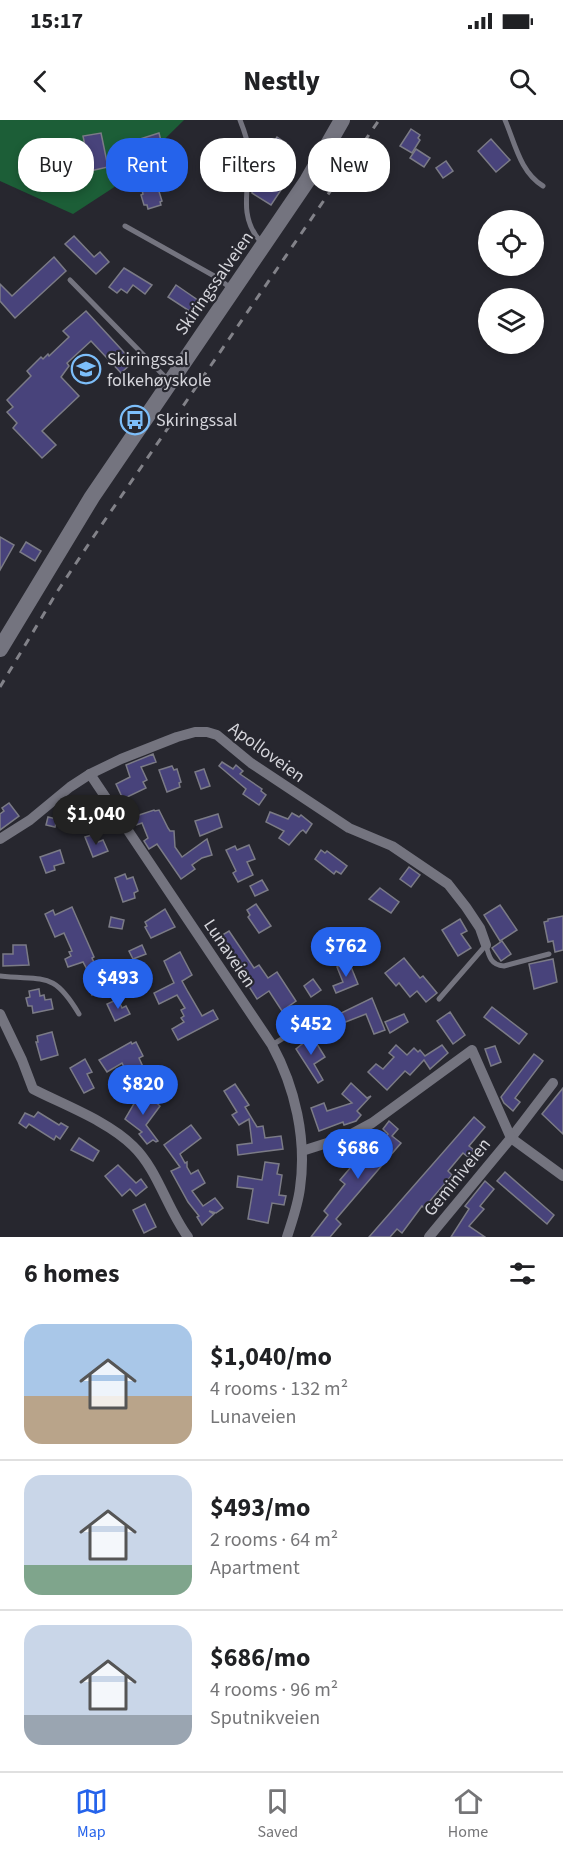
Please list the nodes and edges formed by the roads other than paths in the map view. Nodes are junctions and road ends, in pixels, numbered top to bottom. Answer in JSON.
{"nodes":[{"id":1,"x":240,"y":120,"type":"edge"},
{"id":2,"x":342,"y":120,"type":"edge"},
{"id":3,"x":505,"y":120,"type":"edge"},
{"id":4,"x":543,"y":186,"type":"dead end"},
{"id":5,"x":124,"y":226,"type":"dead end"},
{"id":6,"x":264,"y":245,"type":"junction"},
{"id":7,"x":70,"y":280,"type":"dead end"},
{"id":8,"x":233,"y":290,"type":"junction"},
{"id":9,"x":170,"y":382,"type":"junction"},
{"id":10,"x":0,"y":650,"type":"edge"},
{"id":11,"x":90,"y":774,"type":"junction"},
{"id":12,"x":0,"y":839,"type":"edge"},
{"id":13,"x":486,"y":945,"type":"junction"},
{"id":14,"x":549,"y":954,"type":"dead end"},
{"id":15,"x":0,"y":976,"type":"edge"},
{"id":16,"x":438,"y":999,"type":"dead end"},
{"id":17,"x":0,"y":1014,"type":"edge"},
{"id":18,"x":78,"y":1014,"type":"dead end"},
{"id":19,"x":313,"y":1020,"type":"dead end"},
{"id":20,"x":272,"y":1045,"type":"junction"},
{"id":21,"x":553,"y":1083,"type":"dead end"},
{"id":22,"x":511,"y":1138,"type":"junction"},
{"id":23,"x":302,"y":1151,"type":"junction"},
{"id":24,"x":563,"y":1176,"type":"edge"},
{"id":25,"x":188,"y":1237,"type":"edge"},
{"id":26,"x":287,"y":1237,"type":"edge"},
{"id":27,"x":429,"y":1237,"type":"edge"}],
"edges":[{"from":1,"to":6,"type":"lane"},
{"from":2,"to":6,"type":"main road","name":"Skiringssalveien"},
{"from":3,"to":4,"type":"lane"},
{"from":5,"to":8,"type":"lane"},
{"from":6,"to":8,"type":"main road","name":"Skiringssalveien"},
{"from":7,"to":9,"type":"lane"},
{"from":8,"to":9,"type":"main road","name":"Skiringssalveien"},
{"from":9,"to":10,"type":"main road","name":"Skiringssalveien"},
{"from":11,"to":12,"type":"street","name":"Apolloveien"},
{"from":11,"to":13,"type":"street","name":"Apolloveien"},
{"from":11,"to":20,"type":"street","name":"Lunaveien"},
{"from":13,"to":14,"type":"lane"},
{"from":13,"to":16,"type":"lane"},
{"from":15,"to":18,"type":"lane"},
{"from":17,"to":25,"type":"street"},
{"from":19,"to":20,"type":"lane"},
{"from":20,"to":23,"type":"street","name":"Lunaveien"},
{"from":21,"to":22,"type":"street","name":"Geminiveien"},
{"from":22,"to":23,"type":"street","name":"Geminiveien"},
{"from":22,"to":24,"type":"street","name":"Geminiveien"},
{"from":22,"to":27,"type":"street","name":"Geminiveien"},
{"from":23,"to":26,"type":"street","name":"Lunaveien"}]}
